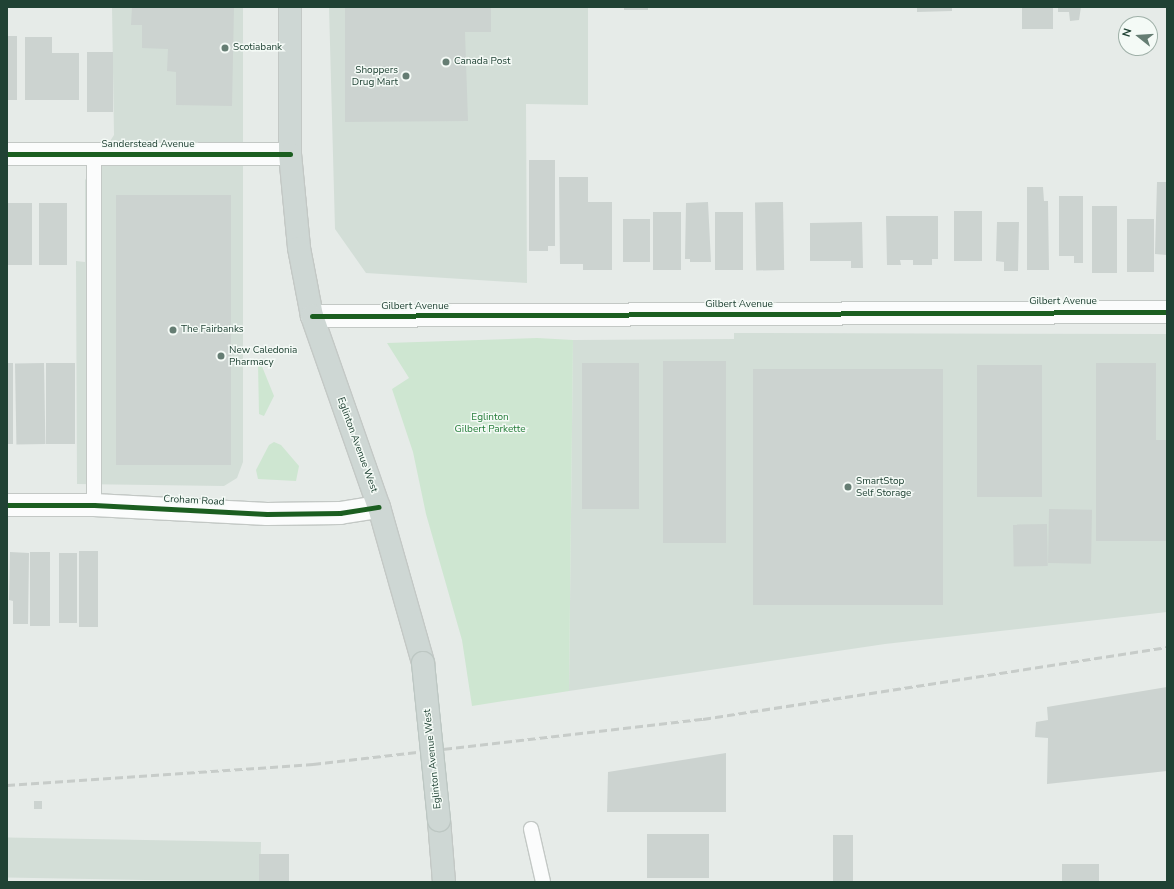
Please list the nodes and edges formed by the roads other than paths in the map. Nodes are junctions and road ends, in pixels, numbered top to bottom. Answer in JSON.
{"nodes":[{"id":1,"x":290,"y":7,"type":"edge"},
{"id":2,"x":7,"y":154,"type":"edge"},
{"id":3,"x":94,"y":154,"type":"junction"},
{"id":4,"x":290,"y":154,"type":"junction"},
{"id":5,"x":1167,"y":312,"type":"edge"},
{"id":6,"x":312,"y":316,"type":"junction"},
{"id":7,"x":7,"y":505,"type":"edge"},
{"id":8,"x":94,"y":505,"type":"junction"},
{"id":9,"x":379,"y":507,"type":"junction"},
{"id":10,"x":531,"y":829,"type":"dead end"},
{"id":11,"x":444,"y":882,"type":"edge"},
{"id":12,"x":543,"y":882,"type":"edge"}],
"edges":[{"from":1,"to":4,"type":"main road","name":"Eglinton Avenue West"},
{"from":2,"to":3,"type":"street","name":"Sanderstead Avenue"},
{"from":3,"to":4,"type":"street","name":"Sanderstead Avenue"},
{"from":3,"to":8,"type":"lane"},
{"from":4,"to":6,"type":"main road","name":"Eglinton Avenue West"},
{"from":5,"to":6,"type":"street","name":"Gilbert Avenue"},
{"from":6,"to":9,"type":"main road","name":"Eglinton Avenue West"},
{"from":7,"to":8,"type":"street","name":"Croham Road"},
{"from":8,"to":9,"type":"street","name":"Croham Road"},
{"from":9,"to":11,"type":"main road","name":"Eglinton Avenue West","bridge":true},
{"from":10,"to":12,"type":"lane"}]}
